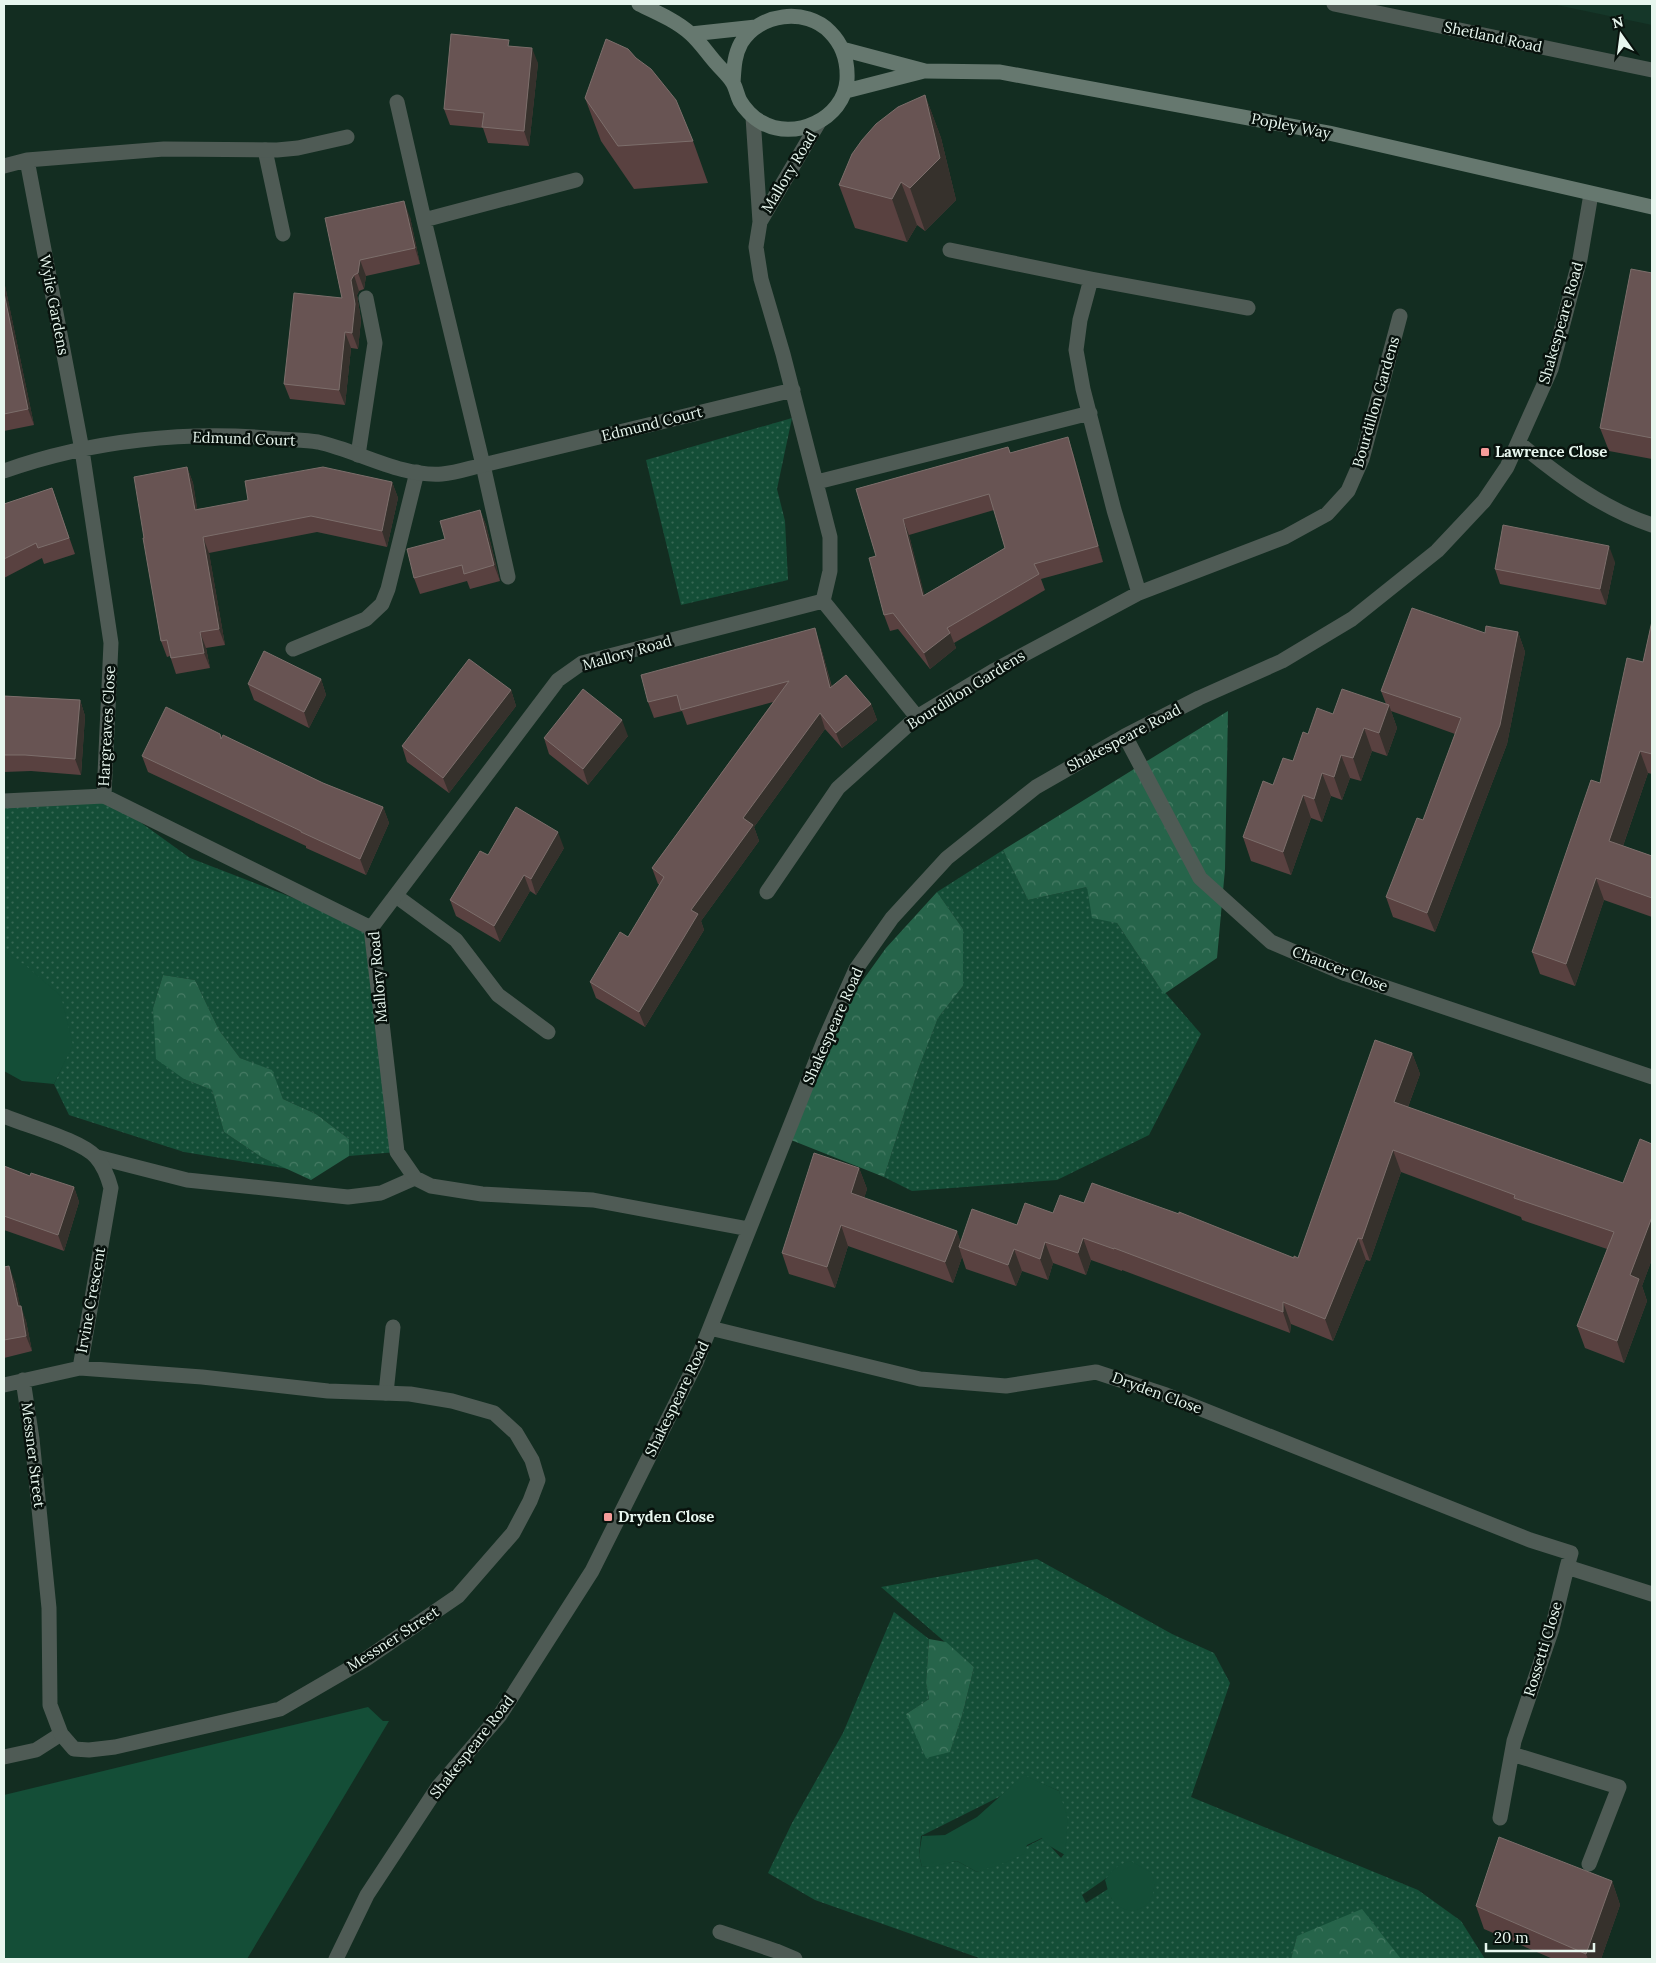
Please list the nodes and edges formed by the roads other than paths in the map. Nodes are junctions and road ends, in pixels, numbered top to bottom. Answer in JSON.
{"nodes":[{"id":1,"x":639,"y":4,"type":"edge"},
{"id":2,"x":1334,"y":4,"type":"edge"},
{"id":3,"x":756,"y":27,"type":"junction"},
{"id":4,"x":691,"y":34,"type":"junction"},
{"id":5,"x":842,"y":49,"type":"junction"},
{"id":6,"x":1652,"y":70,"type":"edge"},
{"id":7,"x":925,"y":71,"type":"junction"},
{"id":8,"x":733,"y":83,"type":"junction"},
{"id":9,"x":846,"y":91,"type":"junction"},
{"id":10,"x":397,"y":102,"type":"dead end"},
{"id":11,"x":753,"y":117,"type":"junction"},
{"id":12,"x":819,"y":122,"type":"junction"},
{"id":13,"x":347,"y":138,"type":"dead end"},
{"id":14,"x":260,"y":150,"type":"junction"},
{"id":15,"x":27,"y":160,"type":"junction"},
{"id":16,"x":4,"y":166,"type":"edge"},
{"id":17,"x":576,"y":180,"type":"dead end"},
{"id":18,"x":1591,"y":194,"type":"junction"},
{"id":19,"x":1652,"y":207,"type":"edge"},
{"id":20,"x":424,"y":220,"type":"junction"},
{"id":21,"x":760,"y":222,"type":"junction"},
{"id":22,"x":283,"y":234,"type":"dead end"},
{"id":23,"x":950,"y":250,"type":"dead end"},
{"id":24,"x":1091,"y":279,"type":"junction"},
{"id":25,"x":366,"y":298,"type":"dead end"},
{"id":26,"x":1248,"y":308,"type":"dead end"},
{"id":27,"x":1400,"y":316,"type":"dead end"},
{"id":28,"x":792,"y":390,"type":"junction"},
{"id":29,"x":1090,"y":412,"type":"junction"},
{"id":30,"x":1519,"y":443,"type":"junction"},
{"id":31,"x":82,"y":450,"type":"junction"},
{"id":32,"x":358,"y":455,"type":"junction"},
{"id":33,"x":483,"y":465,"type":"junction"},
{"id":34,"x":4,"y":472,"type":"edge"},
{"id":35,"x":416,"y":472,"type":"junction"},
{"id":36,"x":817,"y":482,"type":"junction"},
{"id":37,"x":1652,"y":526,"type":"edge"},
{"id":38,"x":508,"y":577,"type":"dead end"},
{"id":39,"x":1139,"y":593,"type":"junction"},
{"id":40,"x":822,"y":601,"type":"junction"},
{"id":41,"x":293,"y":649,"type":"dead end"},
{"id":42,"x":917,"y":717,"type":"junction"},
{"id":43,"x":1125,"y":736,"type":"junction"},
{"id":44,"x":104,"y":796,"type":"junction"},
{"id":45,"x":4,"y":801,"type":"edge"},
{"id":46,"x":768,"y":892,"type":"dead end"},
{"id":47,"x":396,"y":896,"type":"junction"},
{"id":48,"x":371,"y":928,"type":"junction"},
{"id":49,"x":548,"y":1032,"type":"dead end"},
{"id":50,"x":1652,"y":1077,"type":"edge"},
{"id":51,"x":4,"y":1116,"type":"edge"},
{"id":52,"x":96,"y":1157,"type":"junction"},
{"id":53,"x":415,"y":1178,"type":"junction"},
{"id":54,"x":749,"y":1229,"type":"junction"},
{"id":55,"x":393,"y":1327,"type":"dead end"},
{"id":56,"x":710,"y":1328,"type":"junction"},
{"id":57,"x":80,"y":1368,"type":"junction"},
{"id":58,"x":23,"y":1380,"type":"junction"},
{"id":59,"x":4,"y":1385,"type":"edge"},
{"id":60,"x":386,"y":1393,"type":"junction"},
{"id":61,"x":1567,"y":1567,"type":"junction"},
{"id":62,"x":1652,"y":1594,"type":"edge"},
{"id":63,"x":62,"y":1734,"type":"junction"},
{"id":64,"x":1512,"y":1754,"type":"junction"},
{"id":65,"x":4,"y":1757,"type":"edge"},
{"id":66,"x":1500,"y":1818,"type":"dead end"},
{"id":67,"x":1589,"y":1864,"type":"dead end"},
{"id":68,"x":720,"y":1932,"type":"dead end"},
{"id":69,"x":775,"y":1955,"type":"edge"},
{"id":70,"x":336,"y":1959,"type":"edge"},
{"id":71,"x":795,"y":1959,"type":"edge"}],
"edges":[{"from":1,"to":4,"type":"street"},
{"from":2,"to":6,"type":"street","name":"Shetland Road"},
{"from":3,"to":4,"type":"street"},
{"from":3,"to":5,"type":"street"},
{"from":3,"to":8,"type":"street"},
{"from":4,"to":8,"type":"street"},
{"from":5,"to":7,"type":"street","name":"Popley Way"},
{"from":5,"to":9,"type":"street"},
{"from":7,"to":9,"type":"street","name":"Popley Way"},
{"from":7,"to":18,"type":"street","name":"Popley Way"},
{"from":8,"to":11,"type":"street"},
{"from":9,"to":12,"type":"street"},
{"from":10,"to":20,"type":"street"},
{"from":11,"to":12,"type":"street"},
{"from":11,"to":21,"type":"street","name":"Mallory Road"},
{"from":12,"to":21,"type":"street","name":"Mallory Road"},
{"from":13,"to":14,"type":"street"},
{"from":14,"to":15,"type":"street"},
{"from":14,"to":22,"type":"street"},
{"from":15,"to":16,"type":"street"},
{"from":15,"to":31,"type":"street","name":"Wylie Gardens"},
{"from":17,"to":20,"type":"street"},
{"from":18,"to":19,"type":"street","name":"Popley Way"},
{"from":18,"to":30,"type":"street","name":"Shakespeare Road"},
{"from":20,"to":33,"type":"street"},
{"from":21,"to":28,"type":"street","name":"Mallory Road"},
{"from":23,"to":24,"type":"street"},
{"from":24,"to":26,"type":"street"},
{"from":24,"to":29,"type":"street"},
{"from":25,"to":32,"type":"street"},
{"from":27,"to":39,"type":"street","name":"Bourdillon Gardens"},
{"from":28,"to":33,"type":"street","name":"Edmund Court"},
{"from":28,"to":36,"type":"street","name":"Mallory Road"},
{"from":29,"to":36,"type":"street"},
{"from":29,"to":39,"type":"street"},
{"from":30,"to":37,"type":"street"},
{"from":30,"to":43,"type":"street","name":"Shakespeare Road"},
{"from":31,"to":32,"type":"street","name":"Edmund Court"},
{"from":31,"to":34,"type":"street","name":"Edmund Court"},
{"from":31,"to":44,"type":"street","name":"Hargreaves Close"},
{"from":32,"to":35,"type":"street","name":"Edmund Court"},
{"from":33,"to":35,"type":"street","name":"Edmund Court"},
{"from":33,"to":38,"type":"street"},
{"from":35,"to":41,"type":"street"},
{"from":36,"to":40,"type":"street","name":"Mallory Road"},
{"from":39,"to":42,"type":"street","name":"Bourdillon Gardens"},
{"from":40,"to":42,"type":"street"},
{"from":40,"to":47,"type":"street","name":"Mallory Road"},
{"from":42,"to":46,"type":"street","name":"Bourdillon Gardens"},
{"from":43,"to":50,"type":"street","name":"Chaucer Close"},
{"from":43,"to":54,"type":"street","name":"Shakespeare Road"},
{"from":44,"to":45,"type":"street"},
{"from":44,"to":48,"type":"street","name":"Hargreaves Close"},
{"from":47,"to":48,"type":"street","name":"Mallory Road"},
{"from":47,"to":49,"type":"street"},
{"from":48,"to":53,"type":"street","name":"Mallory Road"},
{"from":51,"to":52,"type":"street"},
{"from":52,"to":53,"type":"street"},
{"from":52,"to":57,"type":"street","name":"Irvine Crescent"},
{"from":53,"to":54,"type":"street"},
{"from":54,"to":56,"type":"street","name":"Shakespeare Road"},
{"from":55,"to":60,"type":"street"},
{"from":56,"to":61,"type":"street","name":"Dryden Close"},
{"from":56,"to":70,"type":"street","name":"Shakespeare Road"},
{"from":57,"to":58,"type":"street","name":"Irvine Crescent"},
{"from":57,"to":60,"type":"street","name":"Messner Street"},
{"from":58,"to":59,"type":"street","name":"Irvine Crescent"},
{"from":58,"to":63,"type":"street","name":"Messner Street"},
{"from":60,"to":63,"type":"street","name":"Messner Street"},
{"from":61,"to":62,"type":"street"},
{"from":61,"to":64,"type":"street","name":"Rossetti Close"},
{"from":63,"to":65,"type":"street"},
{"from":64,"to":66,"type":"street","name":"Rossetti Close"},
{"from":64,"to":67,"type":"street"},
{"from":68,"to":69,"type":"street"},
{"from":69,"to":71,"type":"street"}]}
